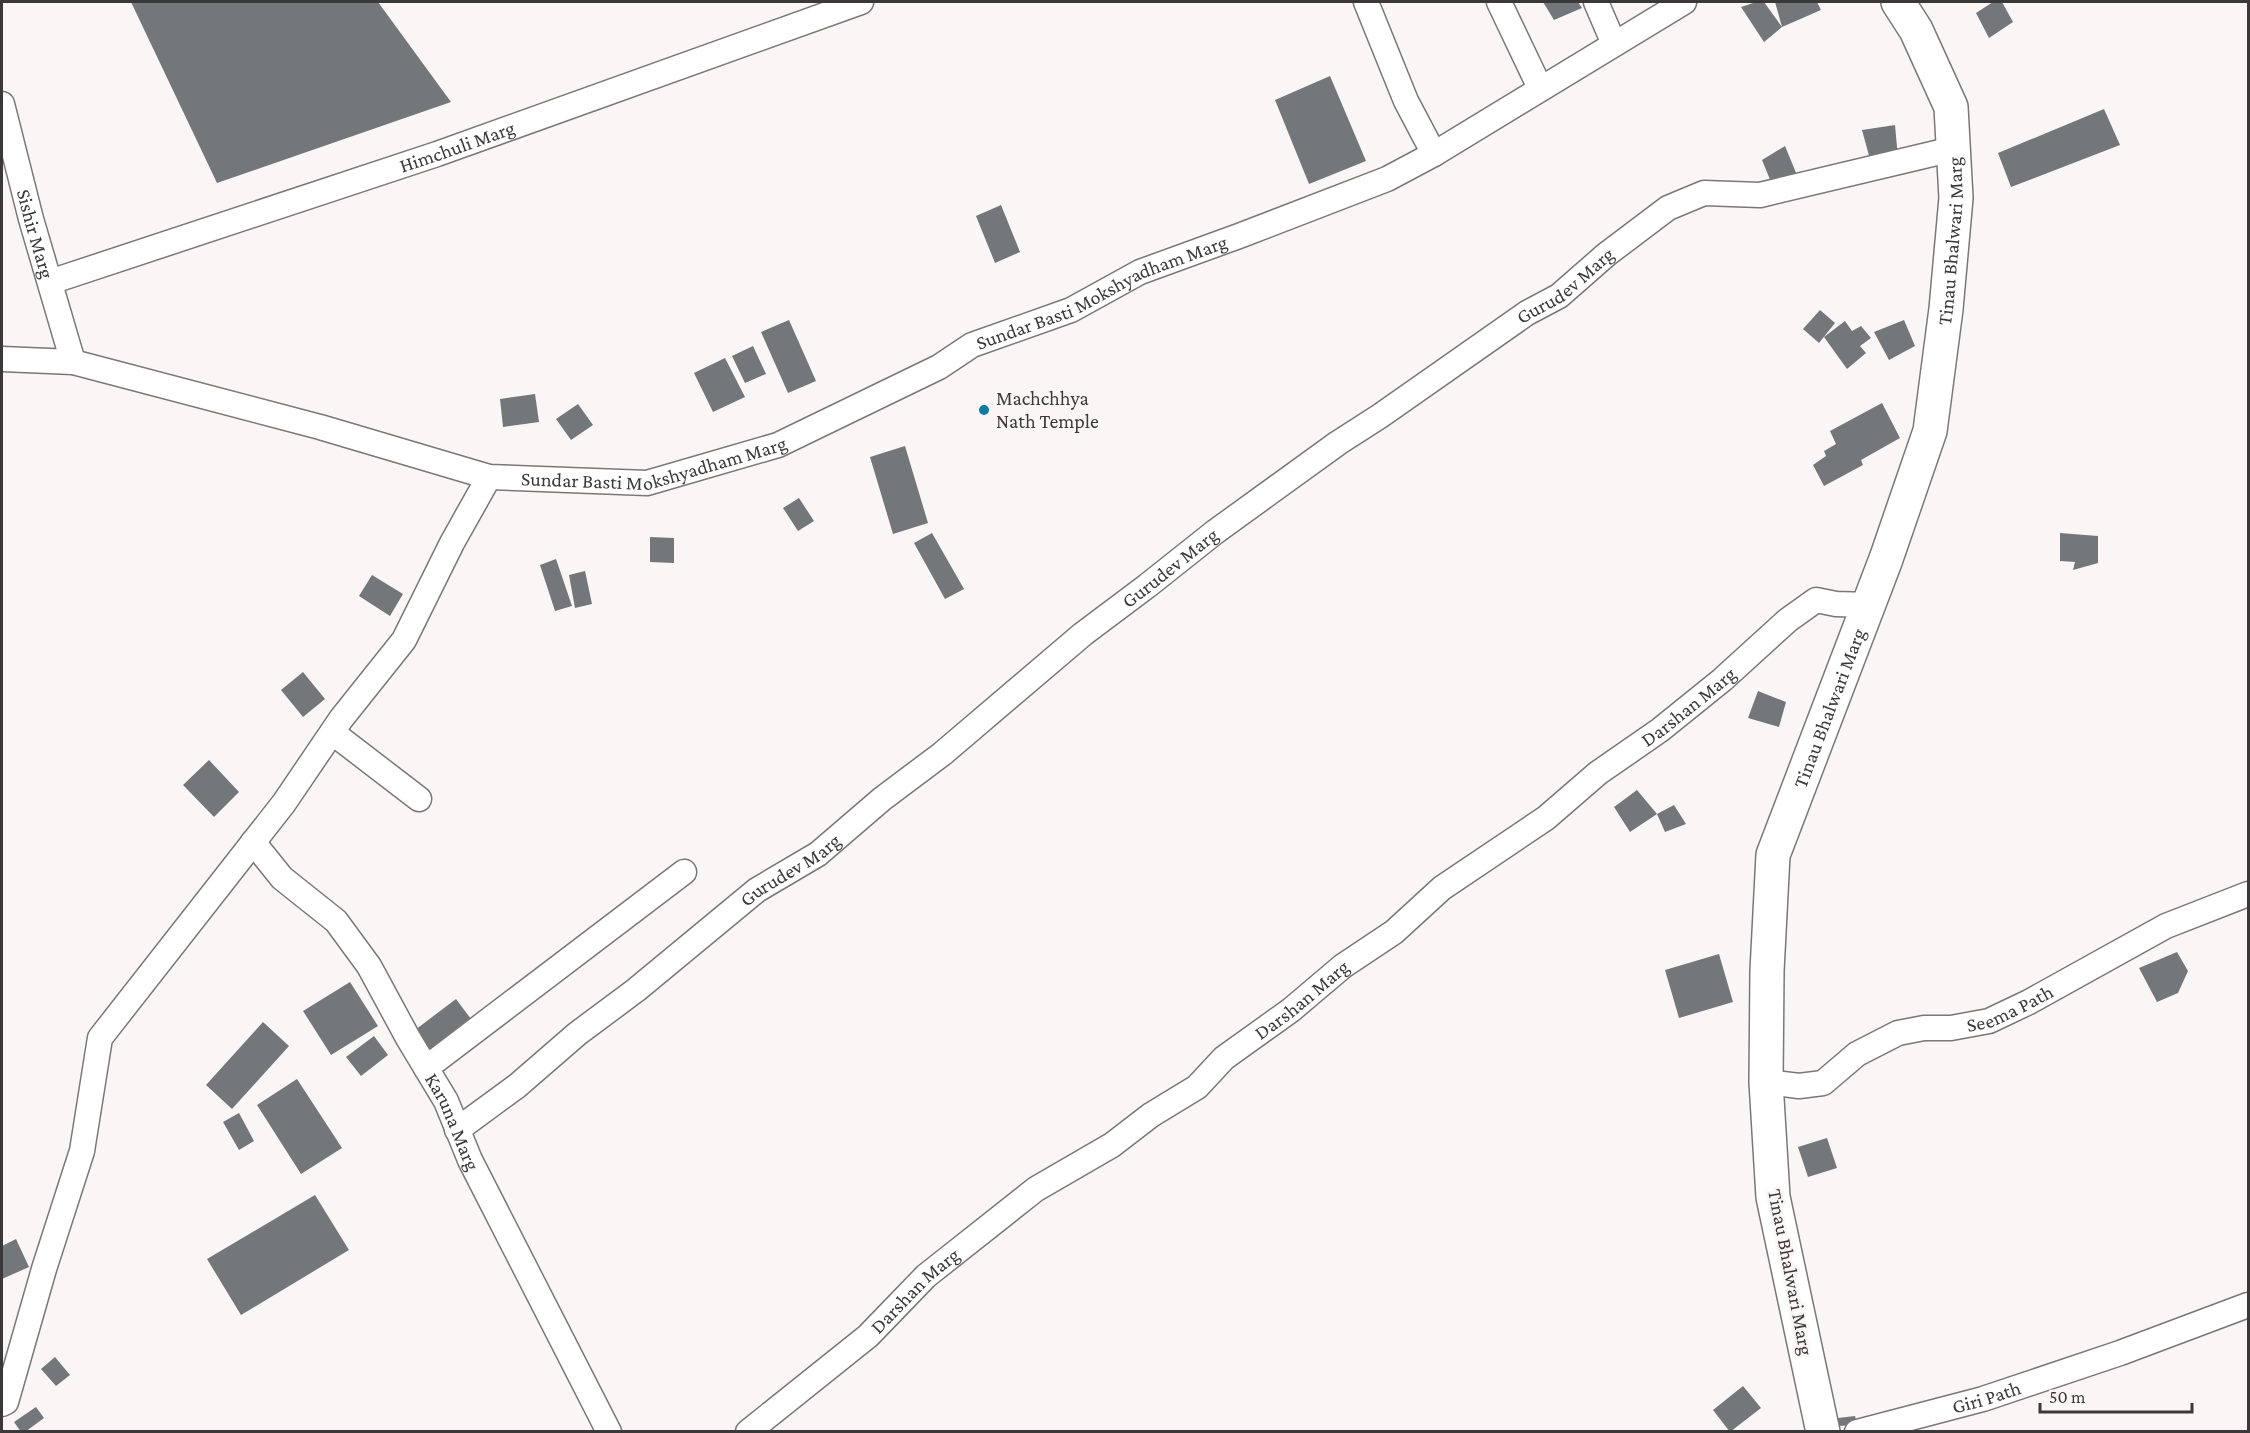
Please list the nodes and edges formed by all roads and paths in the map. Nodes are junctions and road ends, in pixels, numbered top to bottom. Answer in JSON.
{"nodes":[{"id":1,"x":861,"y":2,"type":"edge"},
{"id":2,"x":1366,"y":2,"type":"edge"},
{"id":3,"x":1499,"y":2,"type":"edge"},
{"id":4,"x":1596,"y":2,"type":"edge"},
{"id":5,"x":1684,"y":2,"type":"edge"},
{"id":6,"x":1898,"y":2,"type":"edge"},
{"id":7,"x":1614,"y":44,"type":"junction"},
{"id":8,"x":1540,"y":88,"type":"junction"},
{"id":9,"x":2,"y":104,"type":"edge"},
{"id":10,"x":1953,"y":149,"type":"junction"},
{"id":11,"x":1434,"y":154,"type":"junction"},
{"id":12,"x":50,"y":282,"type":"junction"},
{"id":13,"x":2,"y":359,"type":"edge"},
{"id":14,"x":73,"y":362,"type":"junction"},
{"id":15,"x":489,"y":477,"type":"junction"},
{"id":16,"x":1869,"y":605,"type":"junction"},
{"id":17,"x":333,"y":733,"type":"junction"},
{"id":18,"x":419,"y":799,"type":"dead end"},
{"id":19,"x":253,"y":842,"type":"junction"},
{"id":20,"x":684,"y":872,"type":"dead end"},
{"id":21,"x":2248,"y":894,"type":"edge"},
{"id":22,"x":426,"y":1068,"type":"junction"},
{"id":23,"x":1766,"y":1082,"type":"junction"},
{"id":24,"x":457,"y":1130,"type":"junction"},
{"id":25,"x":2248,"y":1305,"type":"edge"},
{"id":26,"x":2,"y":1404,"type":"edge"},
{"id":27,"x":609,"y":1431,"type":"edge"},
{"id":28,"x":748,"y":1431,"type":"edge"},
{"id":29,"x":1823,"y":1431,"type":"edge"},
{"id":30,"x":1857,"y":1431,"type":"edge"}],
"edges":[{"from":1,"to":12,"type":"street","name":"Himchuli Marg"},
{"from":2,"to":11,"type":"street"},
{"from":3,"to":8,"type":"street"},
{"from":4,"to":7,"type":"street"},
{"from":5,"to":7,"type":"street","name":"Sundar Basti Mokshyadham Marg"},
{"from":6,"to":10,"type":"street","name":"Tinau Bhalwari Marg"},
{"from":7,"to":8,"type":"street","name":"Sundar Basti Mokshyadham Marg"},
{"from":8,"to":11,"type":"street","name":"Sundar Basti Mokshyadham Marg"},
{"from":9,"to":12,"type":"street","name":"Sishir Marg"},
{"from":10,"to":16,"type":"street","name":"Tinau Bhalwari Marg"},
{"from":10,"to":24,"type":"street","name":"Gurudev Marg"},
{"from":11,"to":15,"type":"street","name":"Sundar Basti Mokshyadham Marg"},
{"from":12,"to":14,"type":"street","name":"Sishir Marg"},
{"from":13,"to":14,"type":"street","name":"Sundar Basti Mokshyadham Marg"},
{"from":14,"to":15,"type":"street","name":"Sundar Basti Mokshyadham Marg"},
{"from":15,"to":17,"type":"street"},
{"from":16,"to":23,"type":"street","name":"Tinau Bhalwari Marg"},
{"from":16,"to":28,"type":"street","name":"Darshan Marg"},
{"from":17,"to":18,"type":"street"},
{"from":17,"to":19,"type":"street"},
{"from":19,"to":22,"type":"street","name":"Karuna Marg"},
{"from":19,"to":26,"type":"street"},
{"from":20,"to":22,"type":"street"},
{"from":21,"to":23,"type":"street","name":"Seema Path"},
{"from":22,"to":24,"type":"street","name":"Karuna Marg"},
{"from":23,"to":29,"type":"street","name":"Tinau Bhalwari Marg"},
{"from":24,"to":27,"type":"street","name":"Karuna Marg"},
{"from":25,"to":30,"type":"street","name":"Giri Path"}]}
